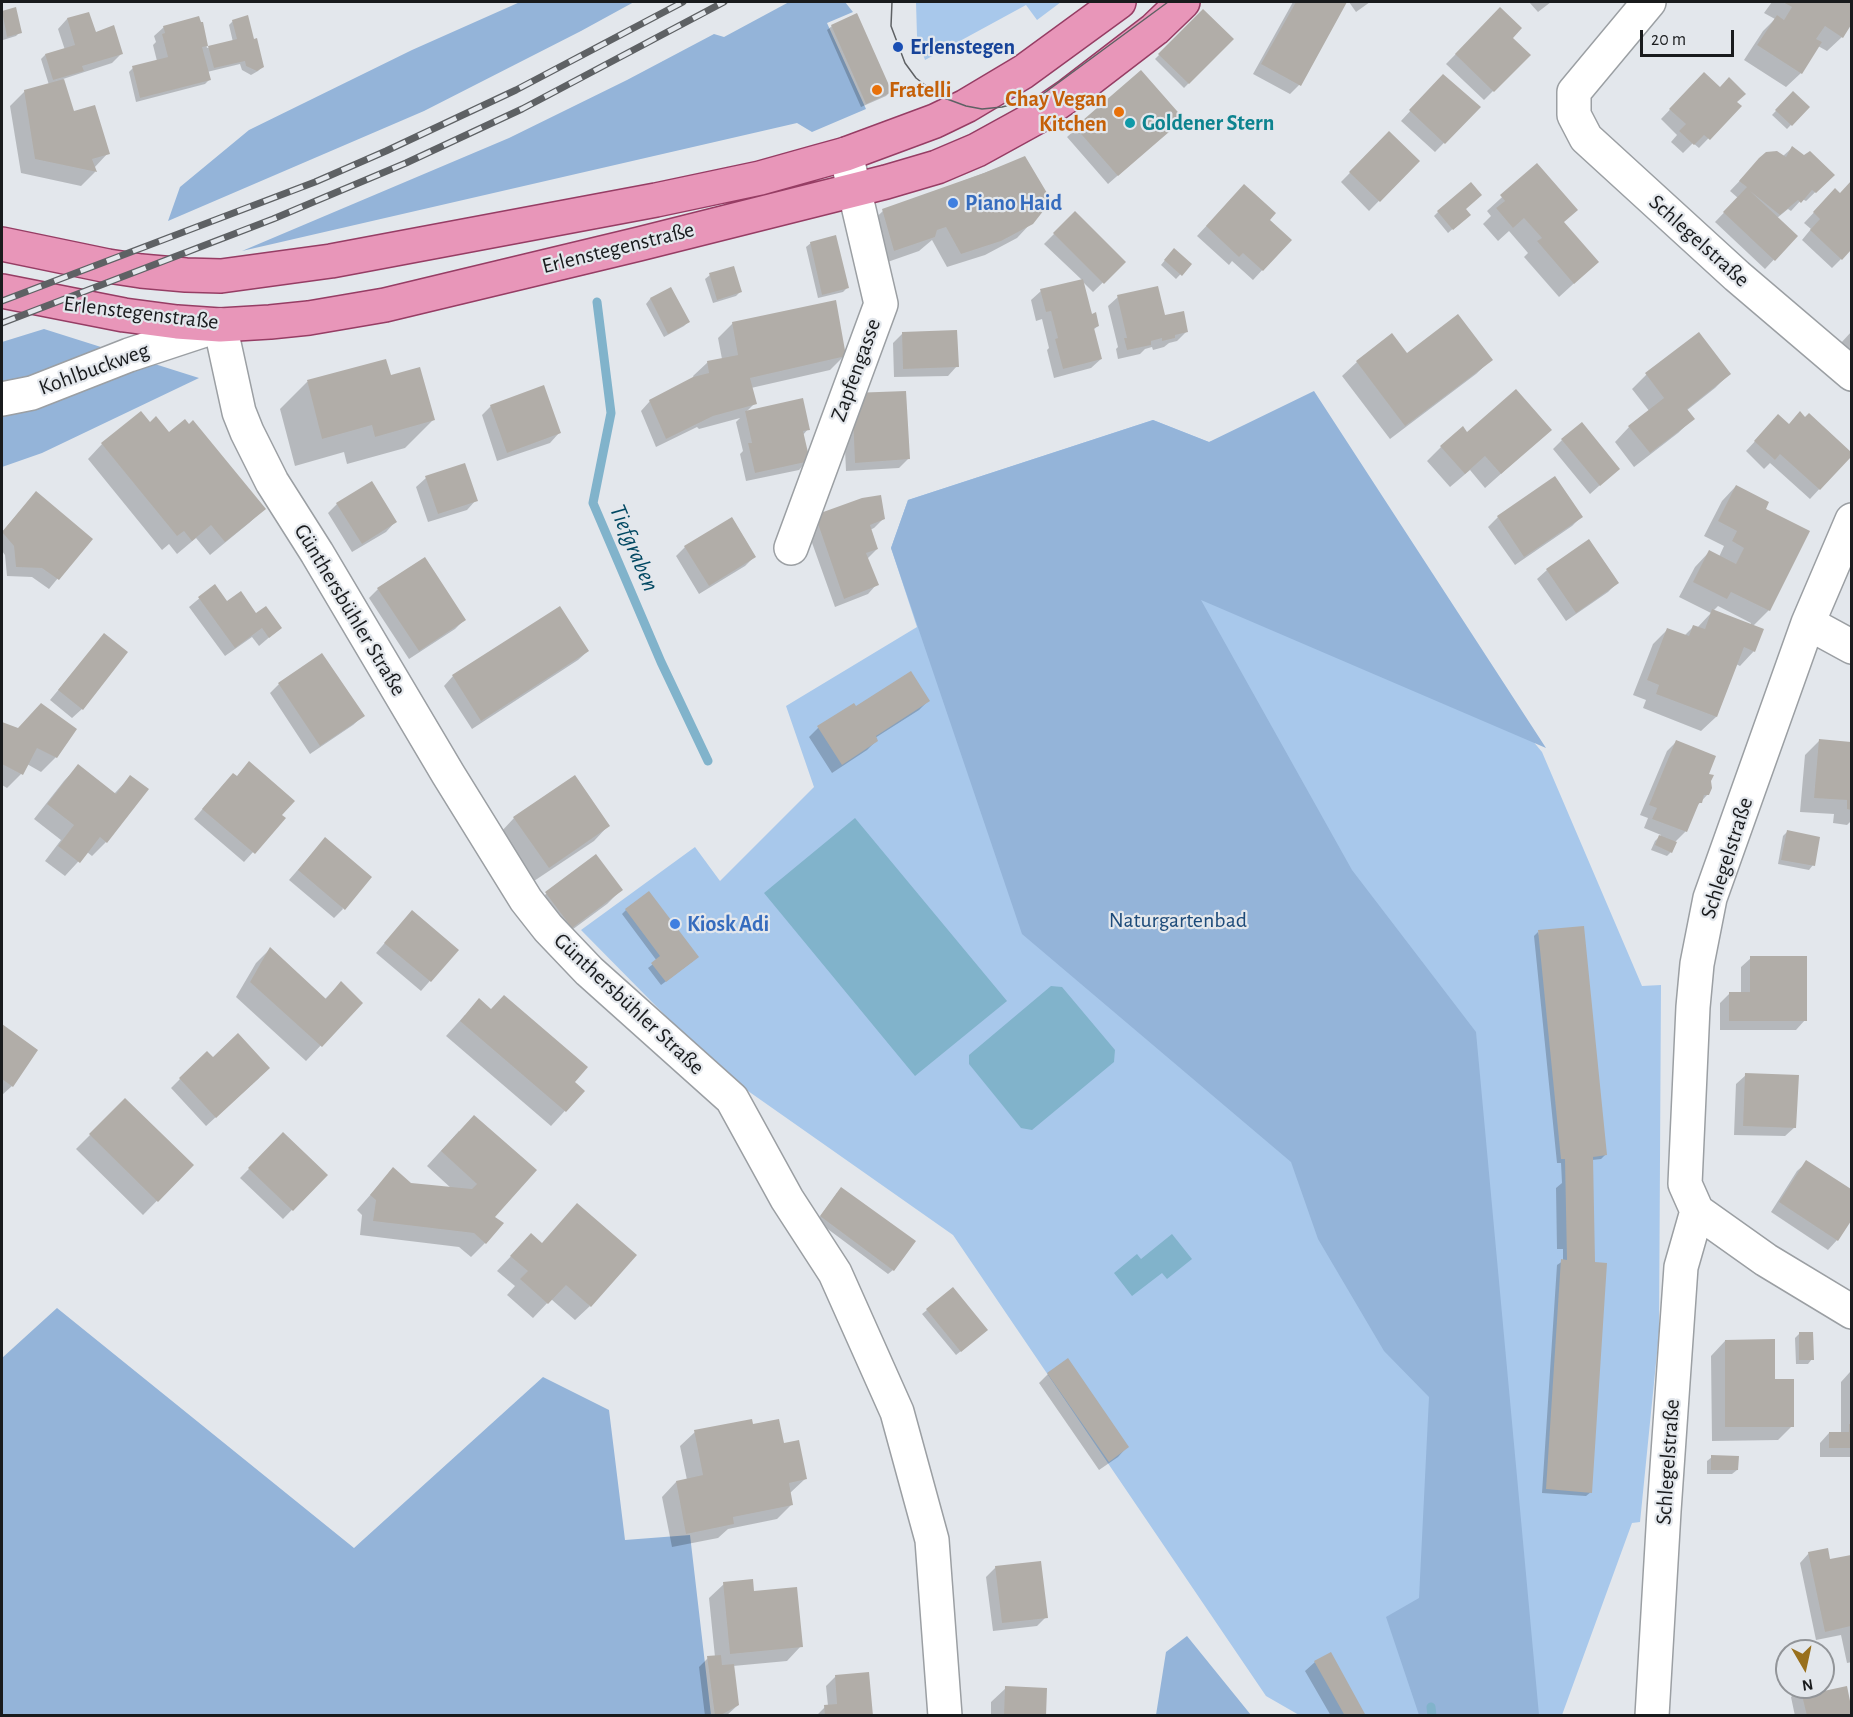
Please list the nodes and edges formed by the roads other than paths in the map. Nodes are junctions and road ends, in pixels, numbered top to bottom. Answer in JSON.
{"nodes":[{"id":1,"x":1119,"y":2,"type":"edge"},
{"id":2,"x":1183,"y":2,"type":"edge"},
{"id":3,"x":1649,"y":2,"type":"edge"},
{"id":4,"x":846,"y":154,"type":"junction"},
{"id":5,"x":856,"y":190,"type":"junction"},
{"id":6,"x":656,"y":200,"type":"junction"},
{"id":7,"x":663,"y":238,"type":"junction"},
{"id":8,"x":2,"y":244,"type":"edge"},
{"id":9,"x":221,"y":276,"type":"junction"},
{"id":10,"x":2,"y":291,"type":"edge"},
{"id":11,"x":220,"y":324,"type":"junction"},
{"id":12,"x":1851,"y":374,"type":"edge"},
{"id":13,"x":2,"y":399,"type":"edge"},
{"id":14,"x":1851,"y":520,"type":"edge"},
{"id":15,"x":791,"y":548,"type":"dead end"},
{"id":16,"x":1808,"y":623,"type":"junction"},
{"id":17,"x":1851,"y":647,"type":"edge"},
{"id":18,"x":1697,"y":1211,"type":"junction"},
{"id":19,"x":1851,"y":1312,"type":"edge"},
{"id":20,"x":945,"y":1716,"type":"edge"},
{"id":21,"x":1652,"y":1716,"type":"edge"}],
"edges":[{"from":1,"to":4,"type":"main road","name":"Erlenstegenstraße"},
{"from":2,"to":5,"type":"main road","name":"Erlenstegenstraße"},
{"from":3,"to":12,"type":"street","name":"Schlegelstraße"},
{"from":4,"to":5,"type":"street","name":"Zapfengasse"},
{"from":4,"to":6,"type":"main road","name":"Erlenstegenstraße"},
{"from":5,"to":7,"type":"main road","name":"Erlenstegenstraße"},
{"from":5,"to":15,"type":"street","name":"Zapfengasse"},
{"from":6,"to":7,"type":"main road"},
{"from":6,"to":9,"type":"main road","name":"Erlenstegenstraße"},
{"from":7,"to":11,"type":"main road","name":"Erlenstegenstraße"},
{"from":8,"to":9,"type":"main road","name":"Erlenstegenstraße"},
{"from":9,"to":11,"type":"main road"},
{"from":10,"to":11,"type":"main road","name":"Erlenstegenstraße"},
{"from":11,"to":13,"type":"street","name":"Kohlbuckweg"},
{"from":11,"to":20,"type":"street","name":"Günthersbühler Straße"},
{"from":14,"to":16,"type":"street","name":"Schlegelstraße"},
{"from":16,"to":17,"type":"street"},
{"from":16,"to":18,"type":"street","name":"Schlegelstraße"},
{"from":18,"to":19,"type":"street"},
{"from":18,"to":21,"type":"street","name":"Schlegelstraße"}]}
